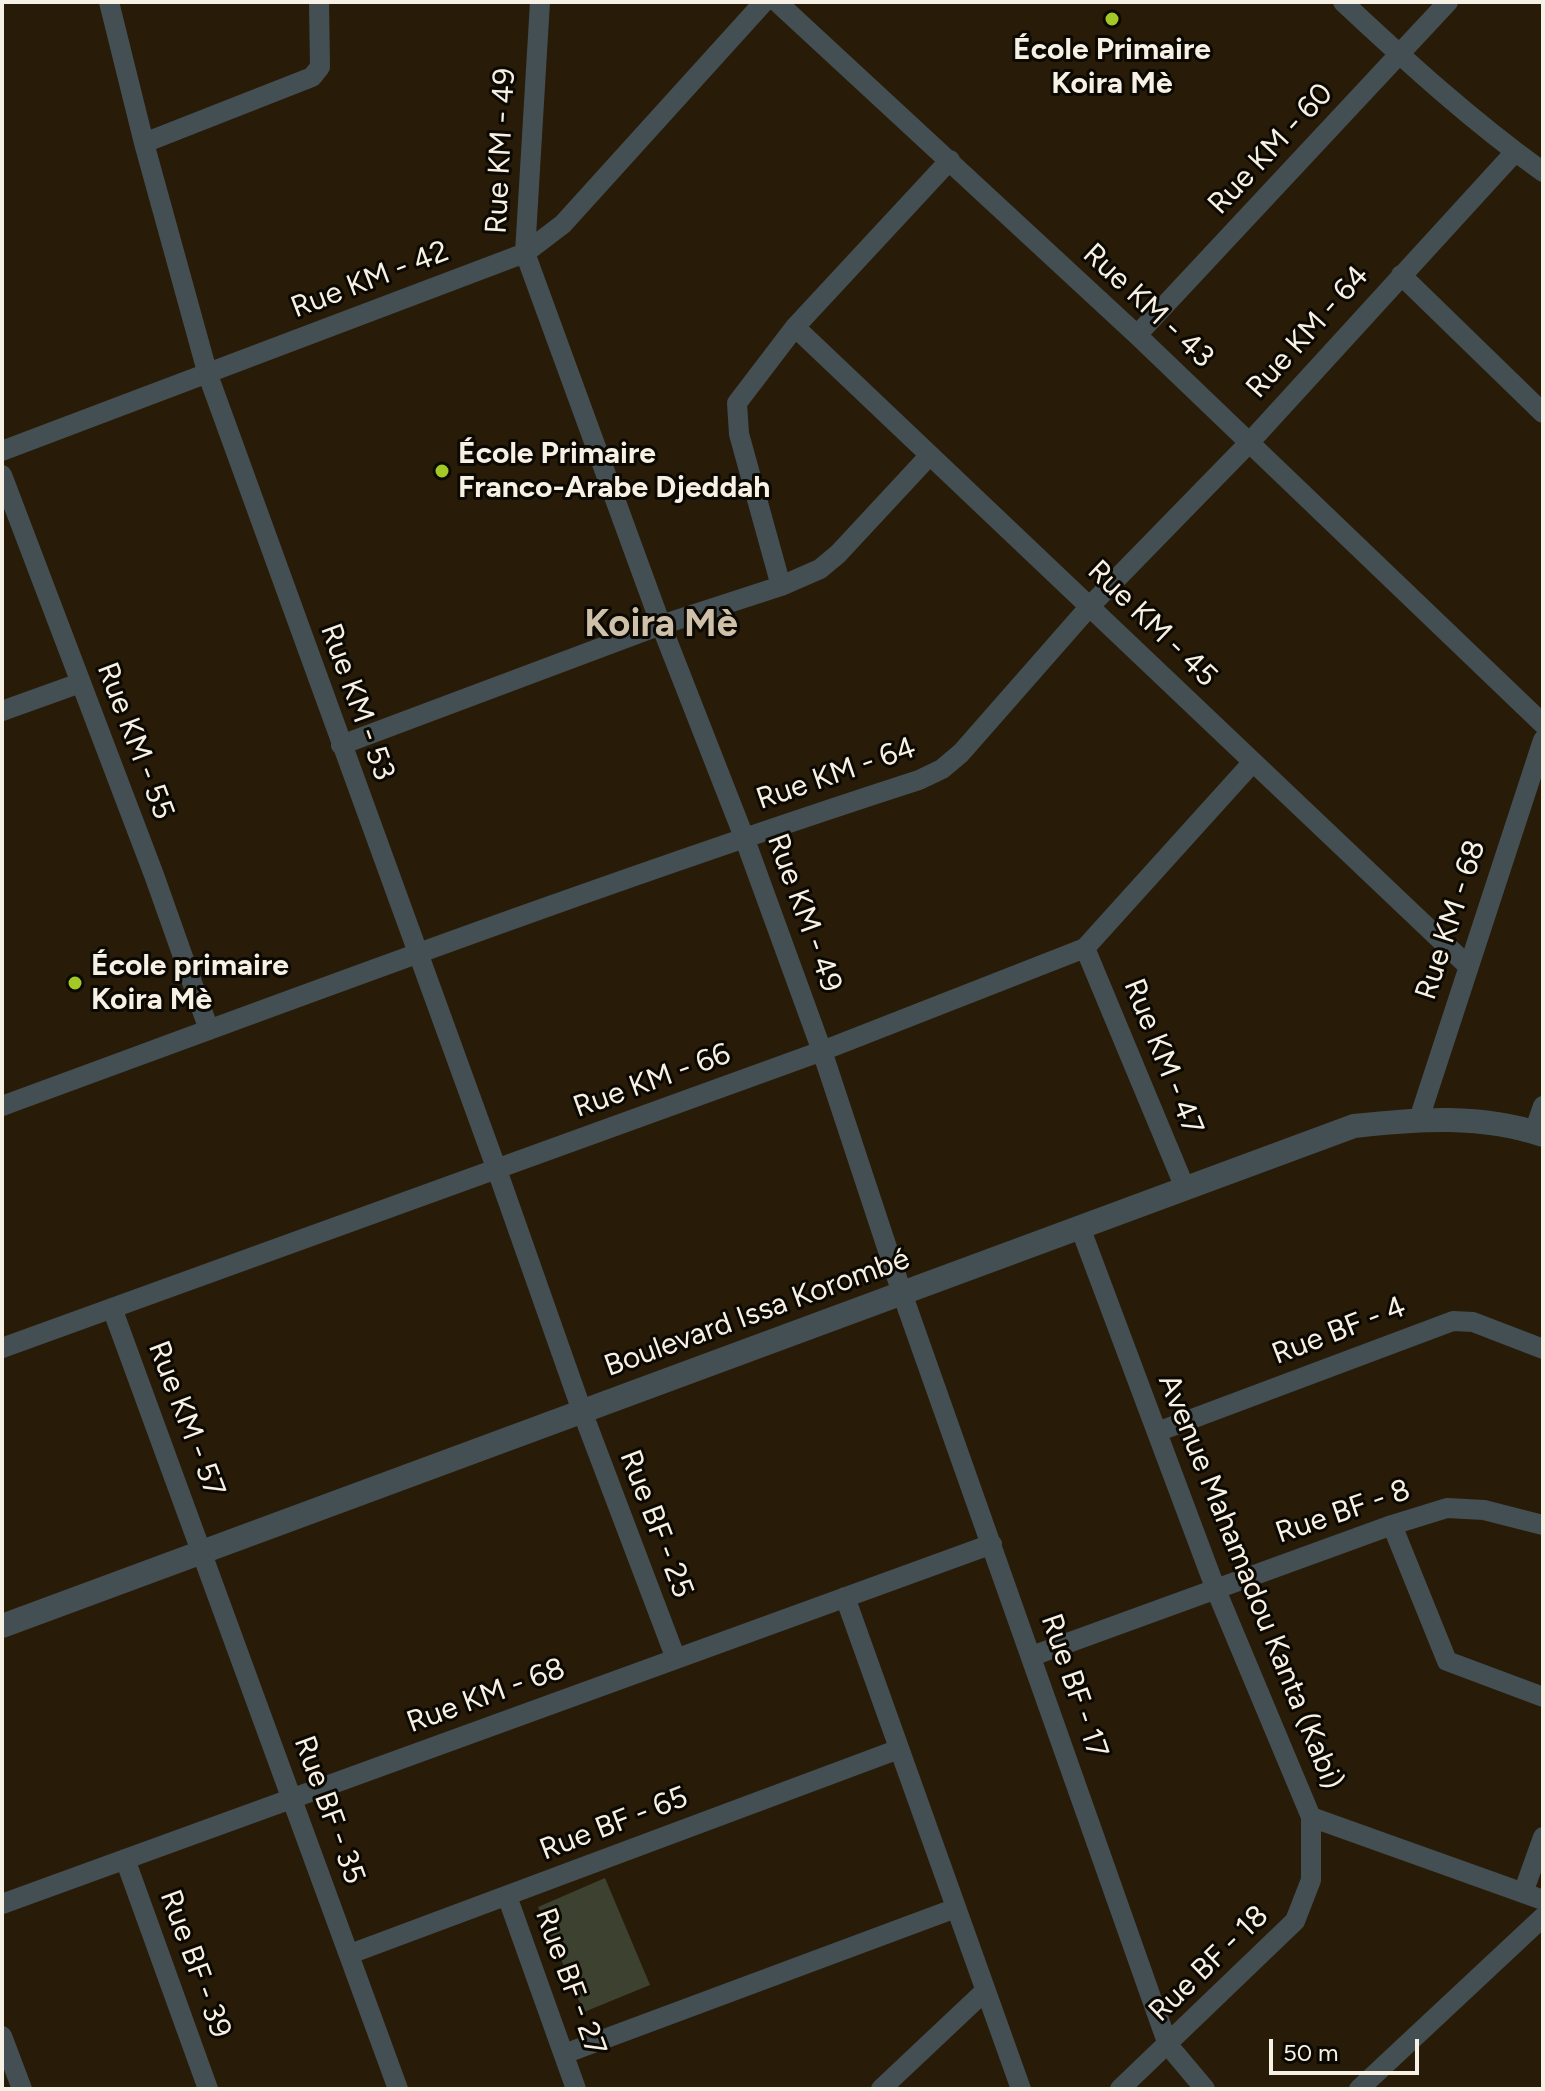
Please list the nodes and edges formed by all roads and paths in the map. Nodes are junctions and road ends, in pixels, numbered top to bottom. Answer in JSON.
{"nodes":[{"id":1,"x":109,"y":2,"type":"edge"},
{"id":2,"x":319,"y":2,"type":"edge"},
{"id":3,"x":540,"y":2,"type":"edge"},
{"id":4,"x":764,"y":2,"type":"edge"},
{"id":5,"x":777,"y":2,"type":"edge"},
{"id":6,"x":1343,"y":2,"type":"edge"},
{"id":7,"x":1448,"y":2,"type":"edge"},
{"id":8,"x":1399,"y":55,"type":"junction"},
{"id":9,"x":144,"y":143,"type":"junction"},
{"id":10,"x":1515,"y":152,"type":"junction"},
{"id":11,"x":950,"y":160,"type":"junction"},
{"id":12,"x":1543,"y":172,"type":"edge"},
{"id":13,"x":525,"y":253,"type":"junction"},
{"id":14,"x":1401,"y":275,"type":"junction"},
{"id":15,"x":795,"y":327,"type":"junction"},
{"id":16,"x":1137,"y":335,"type":"junction"},
{"id":17,"x":208,"y":375,"type":"junction"},
{"id":18,"x":1543,"y":413,"type":"edge"},
{"id":19,"x":1249,"y":443,"type":"junction"},
{"id":20,"x":2,"y":451,"type":"edge"},
{"id":21,"x":930,"y":455,"type":"junction"},
{"id":22,"x":2,"y":475,"type":"edge"},
{"id":23,"x":781,"y":586,"type":"junction"},
{"id":24,"x":1090,"y":606,"type":"junction"},
{"id":25,"x":661,"y":625,"type":"junction"},
{"id":26,"x":80,"y":683,"type":"junction"},
{"id":27,"x":2,"y":711,"type":"edge"},
{"id":28,"x":1543,"y":724,"type":"edge"},
{"id":29,"x":1543,"y":740,"type":"edge"},
{"id":30,"x":341,"y":745,"type":"junction"},
{"id":31,"x":1253,"y":762,"type":"junction"},
{"id":32,"x":744,"y":837,"type":"junction"},
{"id":33,"x":1085,"y":948,"type":"junction"},
{"id":34,"x":416,"y":953,"type":"junction"},
{"id":35,"x":1467,"y":965,"type":"junction"},
{"id":36,"x":209,"y":1030,"type":"junction"},
{"id":37,"x":822,"y":1051,"type":"junction"},
{"id":38,"x":2,"y":1106,"type":"edge"},
{"id":39,"x":1543,"y":1106,"type":"edge"},
{"id":40,"x":1419,"y":1119,"type":"junction"},
{"id":41,"x":1538,"y":1134,"type":"edge"},
{"id":42,"x":497,"y":1170,"type":"junction"},
{"id":43,"x":1185,"y":1188,"type":"junction"},
{"id":44,"x":1080,"y":1227,"type":"junction"},
{"id":45,"x":902,"y":1293,"type":"junction"},
{"id":46,"x":112,"y":1308,"type":"junction"},
{"id":47,"x":2,"y":1348,"type":"edge"},
{"id":48,"x":1543,"y":1349,"type":"edge"},
{"id":49,"x":582,"y":1411,"type":"junction"},
{"id":50,"x":1157,"y":1432,"type":"junction"},
{"id":51,"x":1392,"y":1525,"type":"junction"},
{"id":52,"x":1543,"y":1525,"type":"edge"},
{"id":53,"x":992,"y":1544,"type":"junction"},
{"id":54,"x":203,"y":1552,"type":"junction"},
{"id":55,"x":1216,"y":1590,"type":"junction"},
{"id":56,"x":845,"y":1597,"type":"junction"},
{"id":57,"x":2,"y":1626,"type":"edge"},
{"id":58,"x":1032,"y":1656,"type":"junction"},
{"id":59,"x":676,"y":1659,"type":"junction"},
{"id":60,"x":1543,"y":1697,"type":"edge"},
{"id":61,"x":899,"y":1749,"type":"junction"},
{"id":62,"x":292,"y":1798,"type":"junction"},
{"id":63,"x":1311,"y":1817,"type":"junction"},
{"id":64,"x":1543,"y":1837,"type":"edge"},
{"id":65,"x":125,"y":1859,"type":"junction"},
{"id":66,"x":1523,"y":1893,"type":"junction"},
{"id":67,"x":507,"y":1896,"type":"junction"},
{"id":68,"x":1543,"y":1900,"type":"edge"},
{"id":69,"x":2,"y":1904,"type":"edge"},
{"id":70,"x":956,"y":1908,"type":"junction"},
{"id":71,"x":1543,"y":1917,"type":"edge"},
{"id":72,"x":350,"y":1954,"type":"junction"},
{"id":73,"x":985,"y":1991,"type":"junction"},
{"id":74,"x":2,"y":2036,"type":"edge"},
{"id":75,"x":1168,"y":2045,"type":"junction"},
{"id":76,"x":564,"y":2054,"type":"junction"},
{"id":77,"x":22,"y":2089,"type":"edge"},
{"id":78,"x":208,"y":2089,"type":"edge"},
{"id":79,"x":398,"y":2089,"type":"edge"},
{"id":80,"x":576,"y":2089,"type":"edge"},
{"id":81,"x":881,"y":2089,"type":"edge"},
{"id":82,"x":1021,"y":2089,"type":"edge"},
{"id":83,"x":1120,"y":2089,"type":"edge"},
{"id":84,"x":1205,"y":2089,"type":"edge"},
{"id":85,"x":1359,"y":2089,"type":"edge"}],
"edges":[{"from":1,"to":9,"type":"street","name":"Rue KM - 53"},
{"from":2,"to":9,"type":"street"},
{"from":3,"to":13,"type":"street","name":"Rue KM - 49"},
{"from":4,"to":13,"type":"street","name":"Rue KM - 42"},
{"from":5,"to":11,"type":"street","name":"Rue KM - 43"},
{"from":6,"to":8,"type":"street"},
{"from":7,"to":8,"type":"street","name":"Rue KM - 60"},
{"from":8,"to":10,"type":"street"},
{"from":8,"to":16,"type":"street","name":"Rue KM - 60"},
{"from":9,"to":17,"type":"street","name":"Rue KM - 53"},
{"from":10,"to":12,"type":"street"},
{"from":10,"to":14,"type":"street","name":"Rue KM - 64"},
{"from":11,"to":15,"type":"street"},
{"from":11,"to":16,"type":"street","name":"Rue KM - 43"},
{"from":13,"to":17,"type":"street","name":"Rue KM - 42"},
{"from":13,"to":25,"type":"street","name":"Rue KM - 49"},
{"from":14,"to":18,"type":"street"},
{"from":14,"to":19,"type":"street","name":"Rue KM - 64"},
{"from":15,"to":21,"type":"street","name":"Rue KM - 45"},
{"from":15,"to":23,"type":"street"},
{"from":16,"to":19,"type":"street","name":"Rue KM - 43"},
{"from":17,"to":20,"type":"street","name":"Rue KM - 42"},
{"from":17,"to":30,"type":"street","name":"Rue KM - 53"},
{"from":19,"to":24,"type":"street","name":"Rue KM - 64"},
{"from":19,"to":28,"type":"street","name":"Rue KM - 43"},
{"from":21,"to":23,"type":"street"},
{"from":21,"to":24,"type":"street","name":"Rue KM - 45"},
{"from":22,"to":26,"type":"street","name":"Rue KM - 55"},
{"from":23,"to":25,"type":"street"},
{"from":24,"to":31,"type":"street","name":"Rue KM - 45"},
{"from":24,"to":32,"type":"street","name":"Rue KM - 64"},
{"from":25,"to":30,"type":"street"},
{"from":25,"to":32,"type":"street","name":"Rue KM - 49"},
{"from":26,"to":27,"type":"street"},
{"from":26,"to":36,"type":"street","name":"Rue KM - 55"},
{"from":29,"to":35,"type":"street","name":"Rue KM - 68"},
{"from":30,"to":34,"type":"street","name":"Rue KM - 53"},
{"from":31,"to":33,"type":"street","name":"Rue KM - 66"},
{"from":31,"to":35,"type":"street","name":"Rue KM - 45"},
{"from":32,"to":34,"type":"street","name":"Rue KM - 64"},
{"from":32,"to":37,"type":"street","name":"Rue KM - 49"},
{"from":33,"to":37,"type":"street","name":"Rue KM - 66"},
{"from":33,"to":43,"type":"street","name":"Rue KM - 47"},
{"from":34,"to":36,"type":"street","name":"Rue KM - 64"},
{"from":34,"to":42,"type":"street","name":"Rue KM - 53"},
{"from":35,"to":40,"type":"street","name":"Rue KM - 68"},
{"from":36,"to":38,"type":"street","name":"Rue KM - 64"},
{"from":37,"to":42,"type":"street","name":"Rue KM - 66"},
{"from":37,"to":45,"type":"street","name":"Rue KM - 49"},
{"from":39,"to":41,"type":"street"},
{"from":40,"to":41,"type":"street","name":"Boulevard Issa Korombé"},
{"from":40,"to":43,"type":"street","name":"Boulevard Issa Korombé"},
{"from":42,"to":46,"type":"street","name":"Rue KM - 66"},
{"from":42,"to":49,"type":"street","name":"Rue KM - 53"},
{"from":43,"to":44,"type":"street","name":"Boulevard Issa Korombé"},
{"from":44,"to":45,"type":"street","name":"Boulevard Issa Korombé"},
{"from":44,"to":50,"type":"street","name":"Avenue Mahamadou Kanta (Kabi)"},
{"from":45,"to":49,"type":"street","name":"Boulevard Issa Korombé"},
{"from":45,"to":53,"type":"street","name":"Rue BF - 17"},
{"from":46,"to":47,"type":"street","name":"Rue KM - 66"},
{"from":46,"to":54,"type":"street","name":"Rue KM - 57"},
{"from":48,"to":50,"type":"street","name":"Rue BF - 4"},
{"from":49,"to":54,"type":"street","name":"Boulevard Issa Korombé"},
{"from":49,"to":59,"type":"street","name":"Rue BF - 25"},
{"from":50,"to":55,"type":"street","name":"Avenue Mahamadou Kanta (Kabi)"},
{"from":51,"to":52,"type":"street","name":"Rue BF - 8"},
{"from":51,"to":55,"type":"street","name":"Rue BF - 8"},
{"from":51,"to":60,"type":"street"},
{"from":53,"to":56,"type":"street","name":"Rue KM - 68"},
{"from":53,"to":58,"type":"street","name":"Rue BF - 17"},
{"from":54,"to":57,"type":"street","name":"Boulevard Issa Korombé"},
{"from":54,"to":62,"type":"street","name":"Rue BF - 35"},
{"from":55,"to":58,"type":"street","name":"Rue BF - 8"},
{"from":55,"to":63,"type":"street","name":"Avenue Mahamadou Kanta (Kabi)"},
{"from":56,"to":59,"type":"street","name":"Rue KM - 68"},
{"from":56,"to":61,"type":"street"},
{"from":58,"to":75,"type":"street","name":"Rue BF - 17"},
{"from":59,"to":62,"type":"street","name":"Rue KM - 68"},
{"from":61,"to":67,"type":"street","name":"Rue BF - 65"},
{"from":61,"to":70,"type":"street"},
{"from":62,"to":65,"type":"street","name":"Rue KM - 68"},
{"from":62,"to":72,"type":"street","name":"Rue BF - 35"},
{"from":63,"to":66,"type":"street","name":"Avenue Mahamadou Kanta (Kabi)"},
{"from":63,"to":75,"type":"street","name":"Rue BF - 18"},
{"from":64,"to":66,"type":"street"},
{"from":65,"to":69,"type":"street","name":"Rue KM - 68"},
{"from":65,"to":78,"type":"street","name":"Rue BF - 39"},
{"from":66,"to":68,"type":"street","name":"Avenue Mahamadou Kanta (Kabi)"},
{"from":67,"to":72,"type":"street","name":"Rue BF - 65"},
{"from":67,"to":76,"type":"street","name":"Rue BF - 27"},
{"from":70,"to":73,"type":"street"},
{"from":70,"to":76,"type":"street"},
{"from":71,"to":85,"type":"street"},
{"from":72,"to":79,"type":"street","name":"Rue BF - 35"},
{"from":73,"to":81,"type":"street"},
{"from":73,"to":82,"type":"street"},
{"from":74,"to":77,"type":"street"},
{"from":75,"to":83,"type":"street","name":"Rue BF - 18"},
{"from":75,"to":84,"type":"street","name":"Rue BF - 17"},
{"from":76,"to":80,"type":"street","name":"Rue BF - 27"}]}
